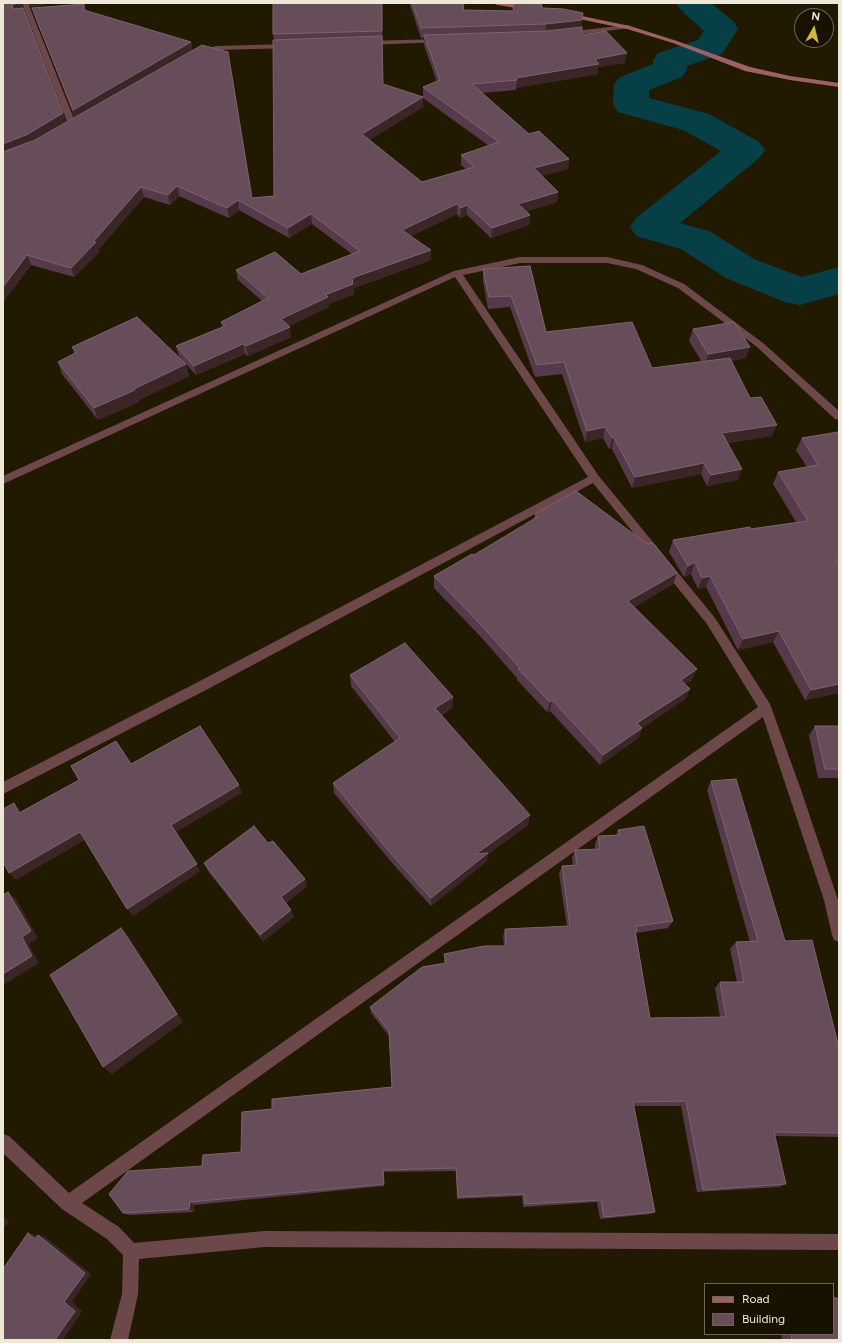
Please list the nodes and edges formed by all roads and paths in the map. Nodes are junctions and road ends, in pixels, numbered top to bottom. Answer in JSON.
{"nodes":[{"id":1,"x":25,"y":3,"type":"edge"},
{"id":2,"x":497,"y":3,"type":"edge"},
{"id":3,"x":539,"y":10,"type":"edge"},
{"id":4,"x":561,"y":14,"type":"edge"},
{"id":5,"x":628,"y":27,"type":"junction"},
{"id":6,"x":560,"y":35,"type":"edge"},
{"id":7,"x":446,"y":41,"type":"edge"},
{"id":8,"x":359,"y":44,"type":"edge"},
{"id":9,"x":296,"y":46,"type":"edge"},
{"id":10,"x":195,"y":54,"type":"edge"},
{"id":11,"x":839,"y":85,"type":"edge"},
{"id":12,"x":72,"y":124,"type":"edge"},
{"id":13,"x":457,"y":273,"type":"junction"},
{"id":14,"x":839,"y":417,"type":"edge"},
{"id":15,"x":594,"y":478,"type":"junction"},
{"id":16,"x":3,"y":480,"type":"edge"},
{"id":17,"x":766,"y":708,"type":"junction"},
{"id":18,"x":3,"y":788,"type":"edge"},
{"id":19,"x":839,"y":935,"type":"edge"},
{"id":20,"x":3,"y":1142,"type":"edge"},
{"id":21,"x":68,"y":1203,"type":"junction"},
{"id":22,"x":839,"y":1242,"type":"edge"},
{"id":23,"x":131,"y":1252,"type":"junction"},
{"id":24,"x":119,"y":1340,"type":"edge"}],
"edges":[{"from":1,"to":12,"type":"street"},
{"from":2,"to":3,"type":"street"},
{"from":4,"to":5,"type":"street"},
{"from":5,"to":6,"type":"street"},
{"from":5,"to":11,"type":"street"},
{"from":7,"to":8,"type":"street"},
{"from":9,"to":10,"type":"street"},
{"from":13,"to":14,"type":"street"},
{"from":13,"to":15,"type":"street"},
{"from":13,"to":16,"type":"street"},
{"from":15,"to":17,"type":"street"},
{"from":15,"to":18,"type":"street"},
{"from":17,"to":19,"type":"street"},
{"from":17,"to":21,"type":"street"},
{"from":20,"to":21,"type":"street"},
{"from":21,"to":23,"type":"street"},
{"from":22,"to":23,"type":"street"},
{"from":23,"to":24,"type":"street"}]}
